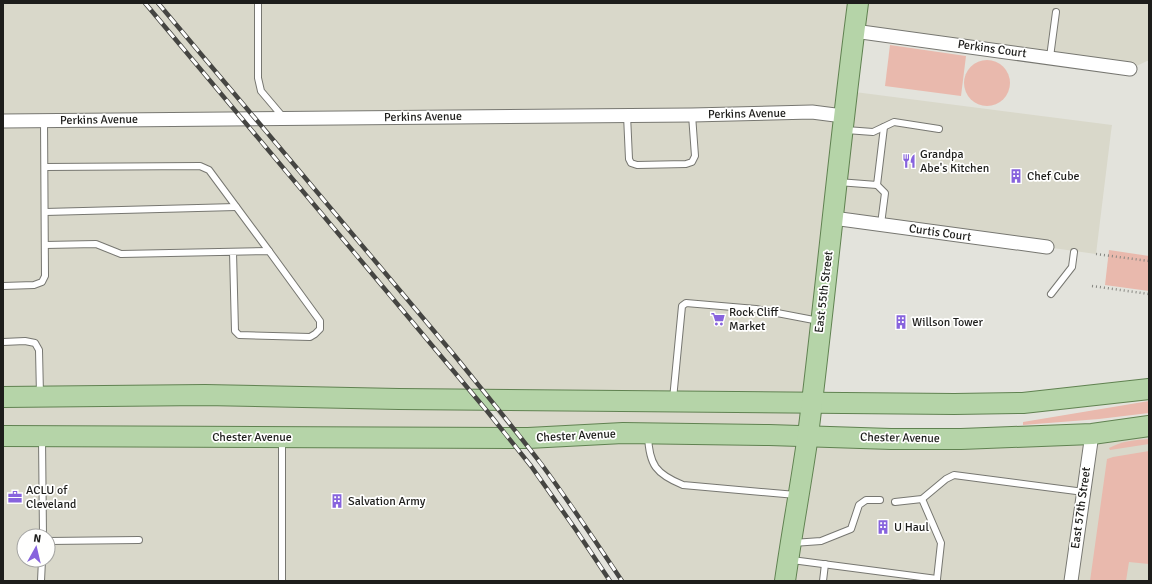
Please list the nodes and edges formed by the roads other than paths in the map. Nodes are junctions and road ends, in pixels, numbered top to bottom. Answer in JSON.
{"nodes":[{"id":1,"x":258,"y":3,"type":"edge"},
{"id":2,"x":858,"y":3,"type":"edge"},
{"id":3,"x":1056,"y":12,"type":"dead end"},
{"id":4,"x":854,"y":31,"type":"junction"},
{"id":5,"x":1050,"y":57,"type":"junction"},
{"id":6,"x":1130,"y":69,"type":"dead end"},
{"id":7,"x":627,"y":115,"type":"junction"},
{"id":8,"x":692,"y":115,"type":"junction"},
{"id":9,"x":284,"y":118,"type":"junction"},
{"id":10,"x":3,"y":120,"type":"edge"},
{"id":11,"x":44,"y":121,"type":"junction"},
{"id":12,"x":843,"y":123,"type":"junction"},
{"id":13,"x":884,"y":127,"type":"junction"},
{"id":14,"x":939,"y":128,"type":"dead end"},
{"id":15,"x":45,"y":167,"type":"junction"},
{"id":16,"x":837,"y":182,"type":"junction"},
{"id":17,"x":877,"y":186,"type":"junction"},
{"id":18,"x":236,"y":207,"type":"junction"},
{"id":19,"x":45,"y":212,"type":"junction"},
{"id":20,"x":833,"y":218,"type":"junction"},
{"id":21,"x":881,"y":225,"type":"junction"},
{"id":22,"x":45,"y":245,"type":"junction"},
{"id":23,"x":1047,"y":247,"type":"dead end"},
{"id":24,"x":269,"y":251,"type":"junction"},
{"id":25,"x":233,"y":252,"type":"junction"},
{"id":26,"x":1074,"y":252,"type":"dead end"},
{"id":27,"x":3,"y":286,"type":"edge"},
{"id":28,"x":1051,"y":294,"type":"dead end"},
{"id":29,"x":821,"y":321,"type":"junction"},
{"id":30,"x":3,"y":342,"type":"edge"},
{"id":31,"x":1149,"y":389,"type":"edge"},
{"id":32,"x":3,"y":396,"type":"edge"},
{"id":33,"x":40,"y":396,"type":"junction"},
{"id":34,"x":672,"y":401,"type":"junction"},
{"id":35,"x":812,"y":402,"type":"junction"},
{"id":36,"x":1149,"y":426,"type":"edge"},
{"id":37,"x":648,"y":433,"type":"junction"},
{"id":38,"x":1092,"y":434,"type":"junction"},
{"id":39,"x":3,"y":436,"type":"edge"},
{"id":40,"x":42,"y":436,"type":"junction"},
{"id":41,"x":808,"y":436,"type":"junction"},
{"id":42,"x":282,"y":437,"type":"junction"},
{"id":43,"x":1084,"y":492,"type":"junction"},
{"id":44,"x":798,"y":495,"type":"junction"},
{"id":45,"x":922,"y":499,"type":"junction"},
{"id":46,"x":880,"y":500,"type":"dead end"},
{"id":47,"x":895,"y":502,"type":"dead end"},
{"id":48,"x":43,"y":528,"type":"edge"},
{"id":49,"x":139,"y":540,"type":"dead end"},
{"id":50,"x":56,"y":541,"type":"edge"},
{"id":51,"x":790,"y":552,"type":"junction"},
{"id":52,"x":825,"y":564,"type":"junction"},
{"id":53,"x":42,"y":568,"type":"edge"},
{"id":54,"x":937,"y":580,"type":"edge"},
{"id":55,"x":41,"y":581,"type":"edge"},
{"id":56,"x":282,"y":581,"type":"edge"},
{"id":57,"x":785,"y":581,"type":"edge"},
{"id":58,"x":823,"y":581,"type":"edge"},
{"id":59,"x":1071,"y":581,"type":"edge"}],
"edges":[{"from":1,"to":9,"type":"lane"},
{"from":2,"to":4,"type":"main road","name":"East 55th Street"},
{"from":3,"to":5,"type":"lane"},
{"from":4,"to":5,"type":"street","name":"Perkins Court"},
{"from":4,"to":12,"type":"main road","name":"East 55th Street"},
{"from":5,"to":6,"type":"street","name":"Perkins Court"},
{"from":7,"to":8,"type":"street","name":"Perkins Avenue"},
{"from":7,"to":8,"type":"lane"},
{"from":7,"to":9,"type":"street","name":"Perkins Avenue"},
{"from":8,"to":12,"type":"street","name":"Perkins Avenue"},
{"from":9,"to":11,"type":"street","name":"Perkins Avenue"},
{"from":10,"to":11,"type":"street","name":"Perkins Avenue"},
{"from":11,"to":15,"type":"lane"},
{"from":12,"to":13,"type":"lane"},
{"from":12,"to":16,"type":"main road","name":"East 55th Street"},
{"from":13,"to":14,"type":"lane"},
{"from":13,"to":17,"type":"lane"},
{"from":15,"to":18,"type":"lane"},
{"from":15,"to":19,"type":"lane"},
{"from":16,"to":17,"type":"lane"},
{"from":16,"to":20,"type":"main road","name":"East 55th Street"},
{"from":17,"to":21,"type":"lane"},
{"from":18,"to":19,"type":"lane"},
{"from":18,"to":24,"type":"lane"},
{"from":19,"to":22,"type":"lane"},
{"from":20,"to":21,"type":"street","name":"Curtis Court"},
{"from":20,"to":29,"type":"main road","name":"East 55th Street"},
{"from":21,"to":23,"type":"street","name":"Curtis Court"},
{"from":22,"to":25,"type":"lane"},
{"from":22,"to":27,"type":"lane"},
{"from":24,"to":25,"type":"lane"},
{"from":24,"to":25,"type":"lane"},
{"from":26,"to":28,"type":"lane"},
{"from":29,"to":34,"type":"lane"},
{"from":29,"to":35,"type":"main road","name":"East 55th Street"},
{"from":30,"to":33,"type":"lane"},
{"from":31,"to":35,"type":"main road"},
{"from":32,"to":33,"type":"main road"},
{"from":33,"to":34,"type":"main road"},
{"from":34,"to":35,"type":"main road"},
{"from":35,"to":41,"type":"main road","name":"East 55th Street"},
{"from":36,"to":38,"type":"main road","name":"Chester Avenue"},
{"from":37,"to":41,"type":"main road","name":"Chester Avenue"},
{"from":37,"to":42,"type":"main road","name":"Chester Avenue"},
{"from":37,"to":44,"type":"lane"},
{"from":38,"to":41,"type":"main road","name":"Chester Avenue"},
{"from":38,"to":43,"type":"street","name":"East 57th Street"},
{"from":39,"to":40,"type":"main road","name":"Chester Avenue"},
{"from":40,"to":42,"type":"main road","name":"Chester Avenue"},
{"from":40,"to":48,"type":"lane"},
{"from":41,"to":44,"type":"main road","name":"East 55th Street"},
{"from":42,"to":56,"type":"lane"},
{"from":43,"to":45,"type":"lane"},
{"from":43,"to":59,"type":"street","name":"East 57th Street"},
{"from":44,"to":51,"type":"main road","name":"East 55th Street"},
{"from":45,"to":47,"type":"lane"},
{"from":45,"to":54,"type":"lane"},
{"from":46,"to":51,"type":"lane"},
{"from":49,"to":50,"type":"lane"},
{"from":51,"to":52,"type":"lane"},
{"from":51,"to":57,"type":"main road","name":"East 55th Street"},
{"from":52,"to":54,"type":"lane"},
{"from":52,"to":58,"type":"lane"},
{"from":53,"to":55,"type":"lane"}]}
